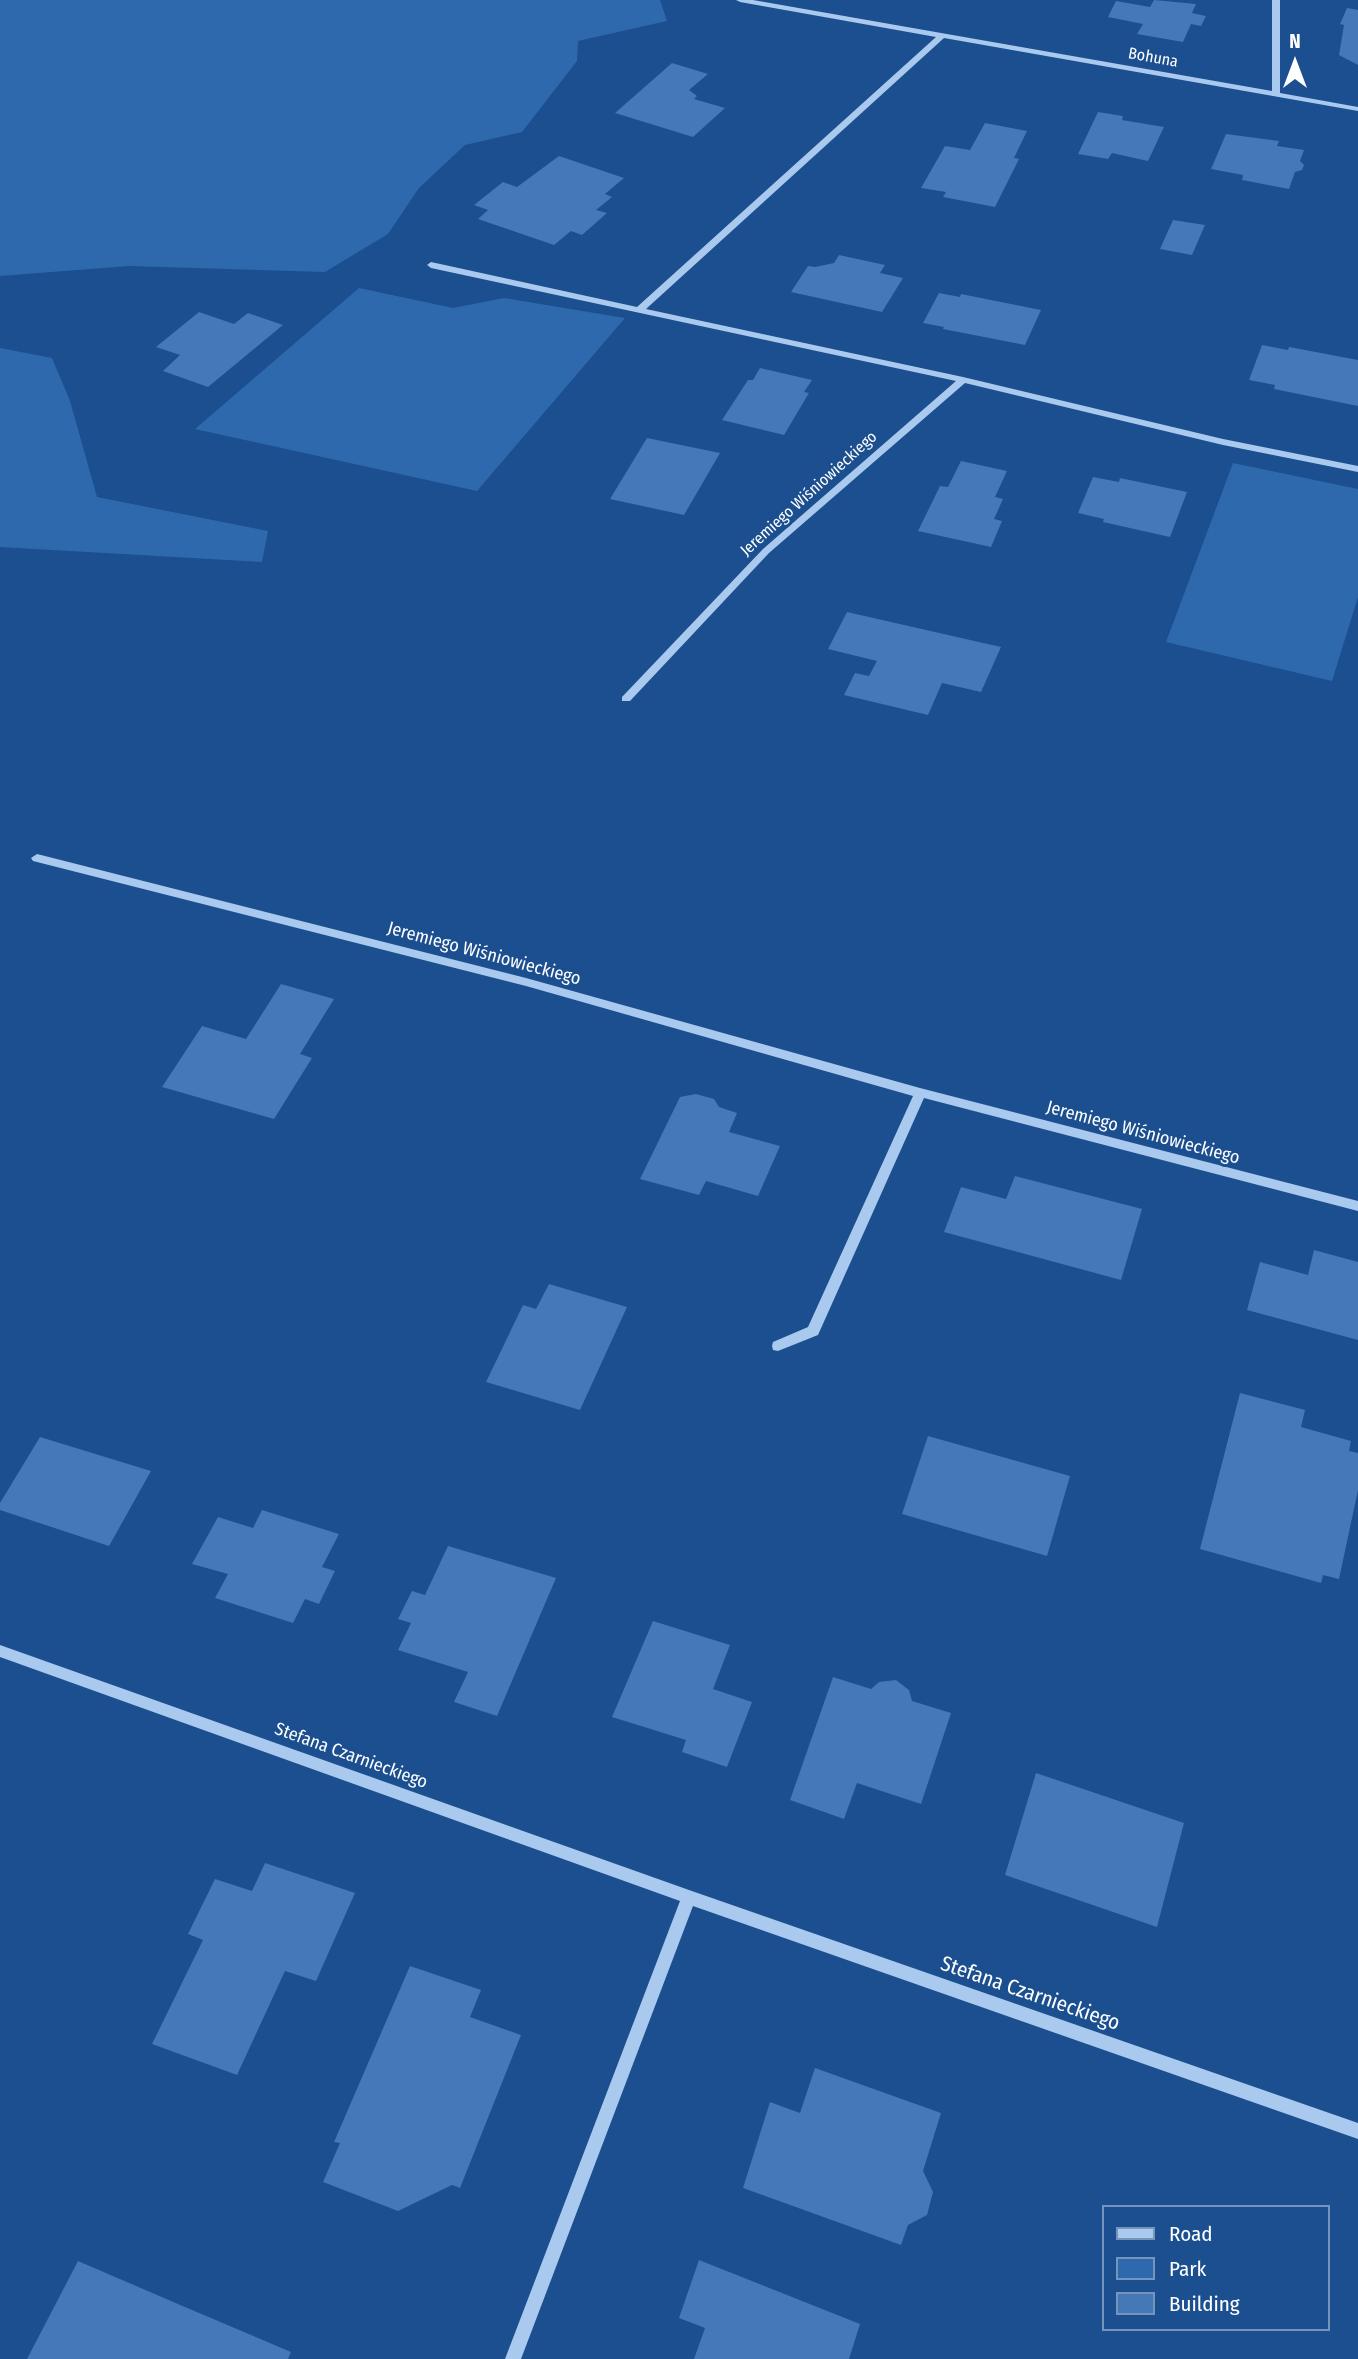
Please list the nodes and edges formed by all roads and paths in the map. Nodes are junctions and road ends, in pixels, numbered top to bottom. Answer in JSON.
{"nodes":[{"id":1,"x":740,"y":0,"type":"edge"},
{"id":2,"x":1276,"y":0,"type":"edge"},
{"id":3,"x":943,"y":36,"type":"junction"},
{"id":4,"x":1276,"y":94,"type":"junction"},
{"id":5,"x":1358,"y":109,"type":"edge"},
{"id":6,"x":784,"y":179,"type":"joint"},
{"id":7,"x":431,"y":265,"type":"dead end"},
{"id":8,"x":639,"y":310,"type":"junction"},
{"id":9,"x":963,"y":380,"type":"junction"},
{"id":10,"x":1358,"y":469,"type":"edge"},
{"id":11,"x":626,"y":699,"type":"dead end"},
{"id":12,"x":37,"y":858,"type":"dead end"},
{"id":13,"x":920,"y":1093,"type":"junction"},
{"id":14,"x":1358,"y":1206,"type":"edge"},
{"id":15,"x":778,"y":1346,"type":"dead end"},
{"id":16,"x":0,"y":1651,"type":"edge"},
{"id":17,"x":689,"y":1897,"type":"junction"},
{"id":18,"x":1358,"y":2131,"type":"edge"},
{"id":19,"x":513,"y":2359,"type":"edge"}],
"edges":[{"from":1,"to":3,"type":"street","name":"Bohuna"},
{"from":2,"to":4,"type":"street"},
{"from":3,"to":4,"type":"street","name":"Bohuna"},
{"from":3,"to":6,"type":"street"},
{"from":4,"to":5,"type":"street","name":"Bohuna"},
{"from":6,"to":8,"type":"street"},
{"from":7,"to":8,"type":"street"},
{"from":8,"to":9,"type":"street"},
{"from":9,"to":10,"type":"street"},
{"from":9,"to":11,"type":"street","name":"Jeremiego Wiśniowieckiego"},
{"from":12,"to":13,"type":"street","name":"Jeremiego Wiśniowieckiego"},
{"from":13,"to":14,"type":"street","name":"Jeremiego Wiśniowieckiego"},
{"from":13,"to":15,"type":"street"},
{"from":16,"to":17,"type":"street","name":"Stefana Czarnieckiego"},
{"from":17,"to":18,"type":"street","name":"Stefana Czarnieckiego"},
{"from":17,"to":19,"type":"street"}]}
